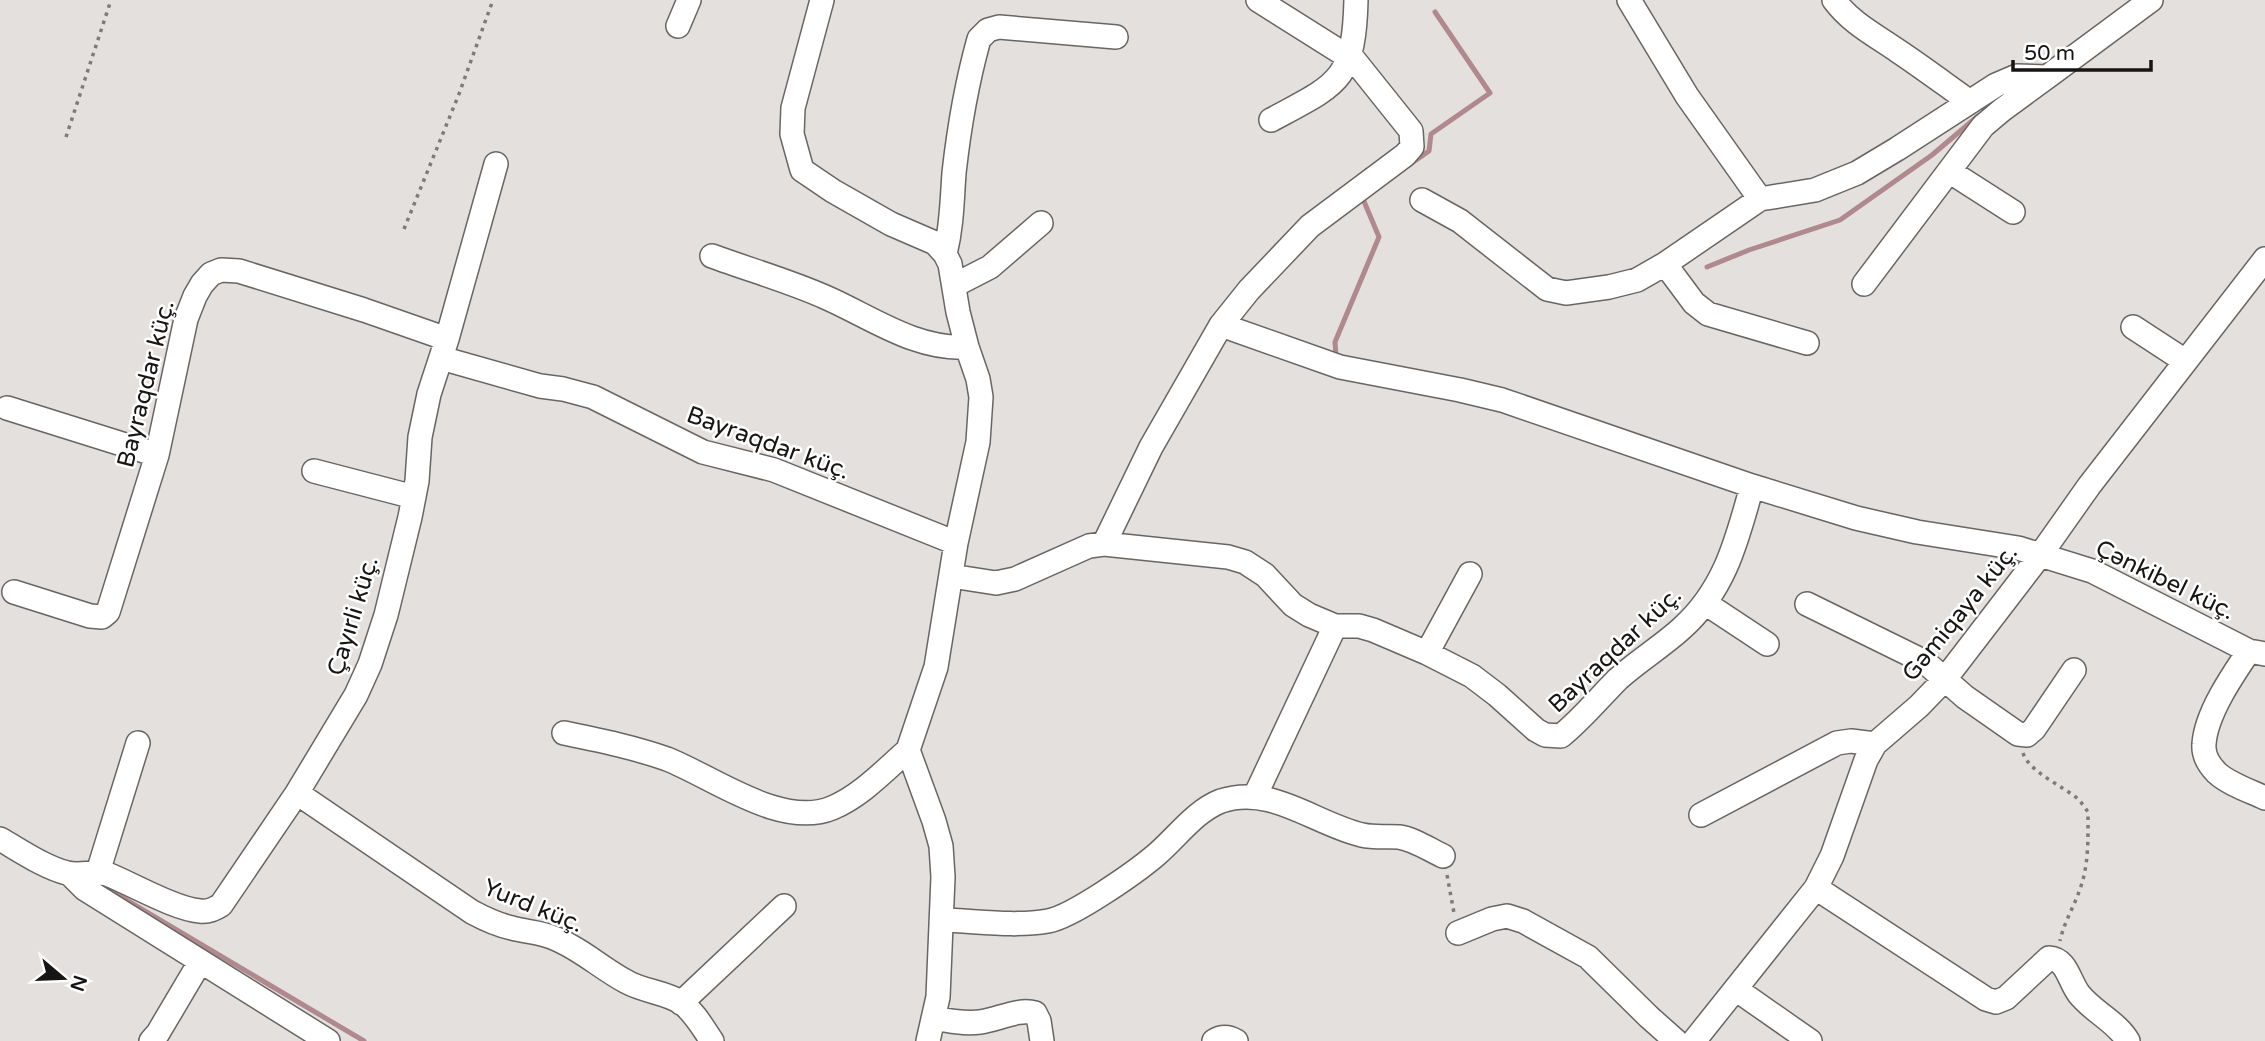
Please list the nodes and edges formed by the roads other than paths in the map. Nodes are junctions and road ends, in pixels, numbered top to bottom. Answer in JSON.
{"nodes":[{"id":1,"x":689,"y":0,"type":"edge"},
{"id":2,"x":822,"y":0,"type":"edge"},
{"id":3,"x":1258,"y":0,"type":"edge"},
{"id":4,"x":1356,"y":0,"type":"edge"},
{"id":5,"x":1629,"y":0,"type":"edge"},
{"id":6,"x":1833,"y":0,"type":"edge"},
{"id":7,"x":2151,"y":0,"type":"edge"},
{"id":8,"x":678,"y":26,"type":"dead end"},
{"id":9,"x":1116,"y":37,"type":"dead end"},
{"id":10,"x":1350,"y":57,"type":"junction"},
{"id":11,"x":2047,"y":77,"type":"junction"},
{"id":12,"x":1970,"y":102,"type":"junction"},
{"id":13,"x":1271,"y":120,"type":"dead end"},
{"id":14,"x":496,"y":164,"type":"dead end"},
{"id":15,"x":1949,"y":170,"type":"junction"},
{"id":16,"x":1760,"y":199,"type":"junction"},
{"id":17,"x":1422,"y":200,"type":"dead end"},
{"id":18,"x":2013,"y":212,"type":"dead end"},
{"id":19,"x":1041,"y":223,"type":"dead end"},
{"id":20,"x":945,"y":254,"type":"junction"},
{"id":21,"x":712,"y":256,"type":"dead end"},
{"id":22,"x":2265,"y":259,"type":"edge"},
{"id":23,"x":1665,"y":264,"type":"junction"},
{"id":24,"x":1864,"y":284,"type":"dead end"},
{"id":25,"x":955,"y":285,"type":"junction"},
{"id":26,"x":1221,"y":325,"type":"junction"},
{"id":27,"x":2133,"y":327,"type":"dead end"},
{"id":28,"x":1807,"y":343,"type":"dead end"},
{"id":29,"x":967,"y":347,"type":"junction"},
{"id":30,"x":444,"y":349,"type":"junction"},
{"id":31,"x":2185,"y":361,"type":"junction"},
{"id":32,"x":7,"y":408,"type":"dead end"},
{"id":33,"x":157,"y":455,"type":"junction"},
{"id":34,"x":314,"y":471,"type":"dead end"},
{"id":35,"x":1752,"y":486,"type":"junction"},
{"id":36,"x":414,"y":497,"type":"junction"},
{"id":37,"x":956,"y":543,"type":"junction"},
{"id":38,"x":1104,"y":544,"type":"junction"},
{"id":39,"x":2041,"y":554,"type":"junction"},
{"id":40,"x":1470,"y":574,"type":"dead end"},
{"id":41,"x":951,"y":576,"type":"junction"},
{"id":42,"x":14,"y":592,"type":"dead end"},
{"id":43,"x":1705,"y":603,"type":"junction"},
{"id":44,"x":1807,"y":604,"type":"dead end"},
{"id":45,"x":1335,"y":626,"type":"junction"},
{"id":46,"x":1767,"y":643,"type":"dead end"},
{"id":47,"x":2257,"y":652,"type":"edge"},
{"id":48,"x":1427,"y":653,"type":"junction"},
{"id":49,"x":2074,"y":670,"type":"dead end"},
{"id":50,"x":1945,"y":679,"type":"junction"},
{"id":51,"x":564,"y":733,"type":"dead end"},
{"id":52,"x":138,"y":743,"type":"dead end"},
{"id":53,"x":1875,"y":744,"type":"junction"},
{"id":54,"x":908,"y":750,"type":"junction"},
{"id":55,"x":297,"y":793,"type":"junction"},
{"id":56,"x":1255,"y":796,"type":"junction"},
{"id":57,"x":2265,"y":798,"type":"edge"},
{"id":58,"x":1701,"y":816,"type":"dead end"},
{"id":59,"x":1,"y":842,"type":"edge"},
{"id":60,"x":1443,"y":856,"type":"road end"},
{"id":61,"x":98,"y":872,"type":"junction"},
{"id":62,"x":70,"y":874,"type":"junction"},
{"id":63,"x":1816,"y":888,"type":"junction"},
{"id":64,"x":784,"y":906,"type":"dead end"},
{"id":65,"x":942,"y":919,"type":"junction"},
{"id":66,"x":1458,"y":933,"type":"road end"},
{"id":67,"x":200,"y":962,"type":"junction"},
{"id":68,"x":1737,"y":990,"type":"junction"},
{"id":69,"x":681,"y":1003,"type":"junction"},
{"id":70,"x":934,"y":1018,"type":"junction"},
{"id":71,"x":151,"y":1041,"type":"edge"},
{"id":72,"x":328,"y":1041,"type":"edge"},
{"id":73,"x":712,"y":1041,"type":"edge"},
{"id":74,"x":928,"y":1041,"type":"edge"},
{"id":75,"x":1042,"y":1041,"type":"edge"},
{"id":76,"x":1214,"y":1041,"type":"edge"},
{"id":77,"x":1237,"y":1041,"type":"edge"},
{"id":78,"x":1676,"y":1041,"type":"edge"},
{"id":79,"x":1694,"y":1041,"type":"edge"},
{"id":80,"x":1810,"y":1041,"type":"edge"},
{"id":81,"x":2128,"y":1041,"type":"edge"}],
"edges":[{"from":1,"to":8,"type":"street"},
{"from":2,"to":20,"type":"street"},
{"from":3,"to":10,"type":"street"},
{"from":4,"to":10,"type":"street"},
{"from":5,"to":16,"type":"street"},
{"from":6,"to":12,"type":"street"},
{"from":7,"to":11,"type":"street"},
{"from":9,"to":20,"type":"street"},
{"from":10,"to":13,"type":"street"},
{"from":10,"to":26,"type":"street"},
{"from":11,"to":12,"type":"street"},
{"from":11,"to":15,"type":"street"},
{"from":12,"to":16,"type":"street"},
{"from":14,"to":30,"type":"street","name":"Çayırli küç."},
{"from":15,"to":18,"type":"street"},
{"from":15,"to":24,"type":"street"},
{"from":16,"to":23,"type":"street"},
{"from":17,"to":23,"type":"street"},
{"from":19,"to":25,"type":"street"},
{"from":20,"to":25,"type":"street"},
{"from":21,"to":29,"type":"street"},
{"from":22,"to":31,"type":"street","name":"Gəmiqaya küç."},
{"from":23,"to":28,"type":"street"},
{"from":25,"to":29,"type":"street"},
{"from":26,"to":35,"type":"street","name":"Çənkibel küç."},
{"from":26,"to":38,"type":"street"},
{"from":27,"to":31,"type":"street"},
{"from":29,"to":37,"type":"street"},
{"from":30,"to":33,"type":"street","name":"Bayraqdar küç."},
{"from":30,"to":36,"type":"street","name":"Çayırli küç."},
{"from":30,"to":37,"type":"street","name":"Bayraqdar küç."},
{"from":31,"to":39,"type":"street","name":"Gəmiqaya küç."},
{"from":32,"to":33,"type":"street"},
{"from":33,"to":42,"type":"street","name":"Bayraqdar küç."},
{"from":34,"to":36,"type":"street"},
{"from":35,"to":39,"type":"street","name":"Çənkibel küç."},
{"from":35,"to":43,"type":"street","name":"Bayraqdar küç."},
{"from":36,"to":55,"type":"street","name":"Çayırli küç."},
{"from":37,"to":41,"type":"street"},
{"from":38,"to":41,"type":"street","name":"Bayraqdar küç."},
{"from":38,"to":45,"type":"street","name":"Bayraqdar küç."},
{"from":39,"to":47,"type":"street","name":"Çənkibel küç."},
{"from":39,"to":50,"type":"street","name":"Gəmiqaya küç."},
{"from":40,"to":48,"type":"street"},
{"from":41,"to":54,"type":"street"},
{"from":43,"to":46,"type":"street"},
{"from":43,"to":48,"type":"street","name":"Bayraqdar küç."},
{"from":44,"to":50,"type":"street"},
{"from":45,"to":48,"type":"street","name":"Bayraqdar küç."},
{"from":45,"to":56,"type":"street"},
{"from":47,"to":57,"type":"street"},
{"from":49,"to":50,"type":"street"},
{"from":50,"to":53,"type":"street","name":"Gəmiqaya küç."},
{"from":51,"to":54,"type":"street"},
{"from":52,"to":61,"type":"street"},
{"from":53,"to":58,"type":"street"},
{"from":53,"to":63,"type":"street","name":"Gəmiqaya küç."},
{"from":54,"to":65,"type":"street"},
{"from":55,"to":61,"type":"street","name":"Çayırli küç."},
{"from":55,"to":69,"type":"street","name":"Yurd küç."},
{"from":56,"to":60,"type":"street"},
{"from":56,"to":65,"type":"street"},
{"from":59,"to":62,"type":"street","name":"Çayırli küç."},
{"from":61,"to":62,"type":"street","name":"Çayırli küç."},
{"from":62,"to":67,"type":"street"},
{"from":63,"to":68,"type":"street","name":"Gəmiqaya küç."},
{"from":63,"to":81,"type":"street"},
{"from":64,"to":69,"type":"street"},
{"from":65,"to":70,"type":"street"},
{"from":66,"to":78,"type":"street"},
{"from":67,"to":71,"type":"street"},
{"from":67,"to":72,"type":"street"},
{"from":68,"to":79,"type":"street","name":"Gəmiqaya küç."},
{"from":68,"to":80,"type":"street"},
{"from":69,"to":73,"type":"street","name":"Yurd küç."},
{"from":70,"to":74,"type":"street"},
{"from":70,"to":75,"type":"street"},
{"from":76,"to":77,"type":"street"}]}
